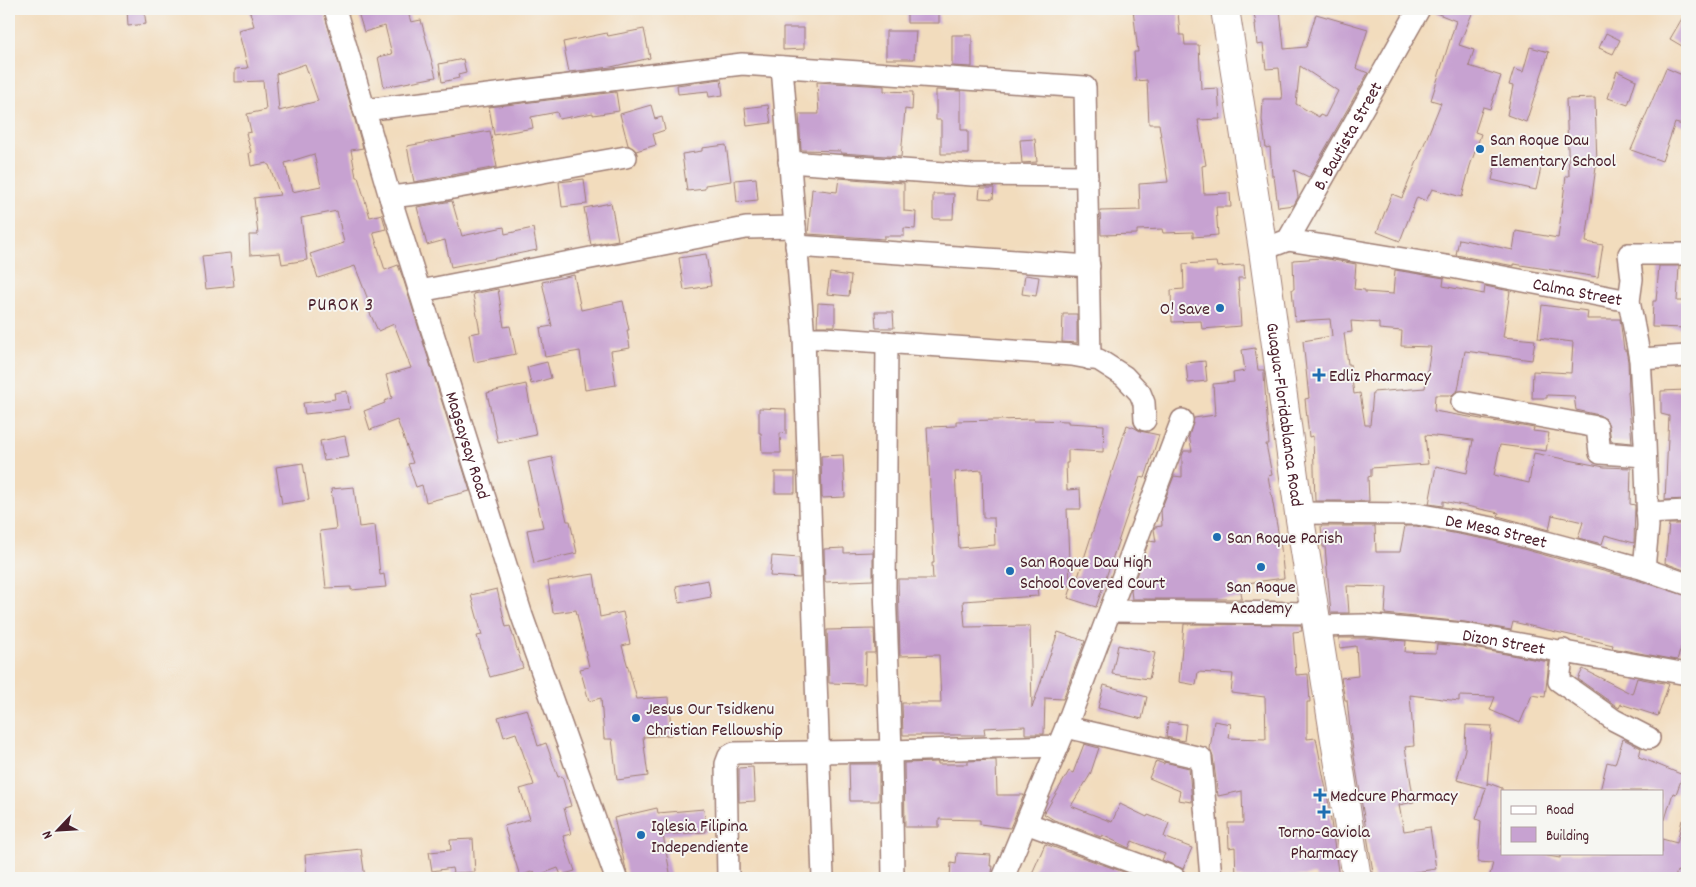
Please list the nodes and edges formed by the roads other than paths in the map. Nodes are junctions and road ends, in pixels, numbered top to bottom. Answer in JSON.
{"nodes":[{"id":1,"x":336,"y":9,"type":"edge"},
{"id":2,"x":1225,"y":9,"type":"edge"},
{"id":3,"x":1419,"y":9,"type":"edge"},
{"id":4,"x":782,"y":67,"type":"junction"},
{"id":5,"x":364,"y":110,"type":"junction"},
{"id":6,"x":626,"y":157,"type":"dead end"},
{"id":7,"x":789,"y":162,"type":"junction"},
{"id":8,"x":1087,"y":176,"type":"junction"},
{"id":9,"x":390,"y":198,"type":"junction"},
{"id":10,"x":796,"y":236,"type":"junction"},
{"id":11,"x":1276,"y":245,"type":"junction"},
{"id":12,"x":1687,"y":254,"type":"edge"},
{"id":13,"x":1089,"y":266,"type":"junction"},
{"id":14,"x":420,"y":290,"type":"junction"},
{"id":15,"x":1629,"y":300,"type":"junction"},
{"id":16,"x":804,"y":338,"type":"junction"},
{"id":17,"x":887,"y":342,"type":"junction"},
{"id":18,"x":1687,"y":356,"type":"edge"},
{"id":19,"x":1090,"y":359,"type":"junction"},
{"id":20,"x":1640,"y":359,"type":"junction"},
{"id":21,"x":1462,"y":402,"type":"dead end"},
{"id":22,"x":1145,"y":420,"type":"dead end"},
{"id":23,"x":1182,"y":420,"type":"dead end"},
{"id":24,"x":1645,"y":456,"type":"junction"},
{"id":25,"x":1687,"y":511,"type":"edge"},
{"id":26,"x":1299,"y":513,"type":"junction"},
{"id":27,"x":1647,"y":513,"type":"junction"},
{"id":28,"x":1644,"y":569,"type":"junction"},
{"id":29,"x":1687,"y":584,"type":"edge"},
{"id":30,"x":1110,"y":611,"type":"junction"},
{"id":31,"x":1316,"y":620,"type":"junction"},
{"id":32,"x":1563,"y":650,"type":"junction"},
{"id":33,"x":1687,"y":674,"type":"edge"},
{"id":34,"x":1062,"y":737,"type":"junction"},
{"id":35,"x":1649,"y":738,"type":"dead end"},
{"id":36,"x":818,"y":751,"type":"junction"},
{"id":37,"x":891,"y":751,"type":"junction"},
{"id":38,"x":1026,"y":823,"type":"junction"},
{"id":39,"x":616,"y":878,"type":"edge"},
{"id":40,"x":728,"y":878,"type":"edge"},
{"id":41,"x":823,"y":878,"type":"edge"},
{"id":42,"x":893,"y":878,"type":"edge"},
{"id":43,"x":1003,"y":878,"type":"edge"},
{"id":44,"x":1175,"y":878,"type":"edge"},
{"id":45,"x":1211,"y":878,"type":"edge"},
{"id":46,"x":1357,"y":878,"type":"edge"}],
"edges":[{"from":1,"to":5,"type":"street","name":"Magsaysay Road"},
{"from":2,"to":11,"type":"main road","name":"Guagua-Floridablanca Road"},
{"from":3,"to":11,"type":"street","name":"B. Bautista Street"},
{"from":4,"to":5,"type":"street"},
{"from":4,"to":7,"type":"street"},
{"from":4,"to":8,"type":"street"},
{"from":5,"to":9,"type":"street","name":"Magsaysay Road"},
{"from":6,"to":9,"type":"street"},
{"from":7,"to":8,"type":"street"},
{"from":7,"to":10,"type":"street"},
{"from":8,"to":13,"type":"street"},
{"from":9,"to":14,"type":"street","name":"Magsaysay Road"},
{"from":10,"to":13,"type":"street"},
{"from":10,"to":14,"type":"street"},
{"from":10,"to":16,"type":"street"},
{"from":11,"to":15,"type":"street","name":"Calma Street"},
{"from":11,"to":26,"type":"main road","name":"Guagua-Floridablanca Road"},
{"from":12,"to":15,"type":"street"},
{"from":13,"to":19,"type":"street"},
{"from":14,"to":39,"type":"street","name":"Magsaysay Road"},
{"from":15,"to":20,"type":"street","name":"Calma Street"},
{"from":16,"to":17,"type":"street"},
{"from":16,"to":36,"type":"street"},
{"from":17,"to":19,"type":"street"},
{"from":17,"to":37,"type":"street"},
{"from":18,"to":20,"type":"street"},
{"from":19,"to":22,"type":"street"},
{"from":20,"to":24,"type":"street","name":"Calma Street"},
{"from":21,"to":24,"type":"street"},
{"from":23,"to":30,"type":"street"},
{"from":24,"to":27,"type":"street","name":"Calma Street"},
{"from":25,"to":27,"type":"street"},
{"from":26,"to":28,"type":"street","name":"De Mesa Street"},
{"from":26,"to":31,"type":"main road","name":"Guagua-Floridablanca Road"},
{"from":27,"to":28,"type":"street","name":"Calma Street"},
{"from":28,"to":29,"type":"street","name":"De Mesa Street"},
{"from":30,"to":31,"type":"street","name":"Dizon Street"},
{"from":30,"to":34,"type":"street"},
{"from":31,"to":32,"type":"street","name":"Dizon Street"},
{"from":31,"to":46,"type":"main road","name":"Guagua-Floridablanca Road"},
{"from":32,"to":33,"type":"street","name":"Dizon Street"},
{"from":32,"to":35,"type":"street"},
{"from":34,"to":37,"type":"street"},
{"from":34,"to":38,"type":"street"},
{"from":34,"to":45,"type":"street"},
{"from":36,"to":37,"type":"street"},
{"from":36,"to":40,"type":"street"},
{"from":36,"to":41,"type":"street"},
{"from":37,"to":42,"type":"street"},
{"from":38,"to":43,"type":"street"},
{"from":38,"to":44,"type":"street"}]}
